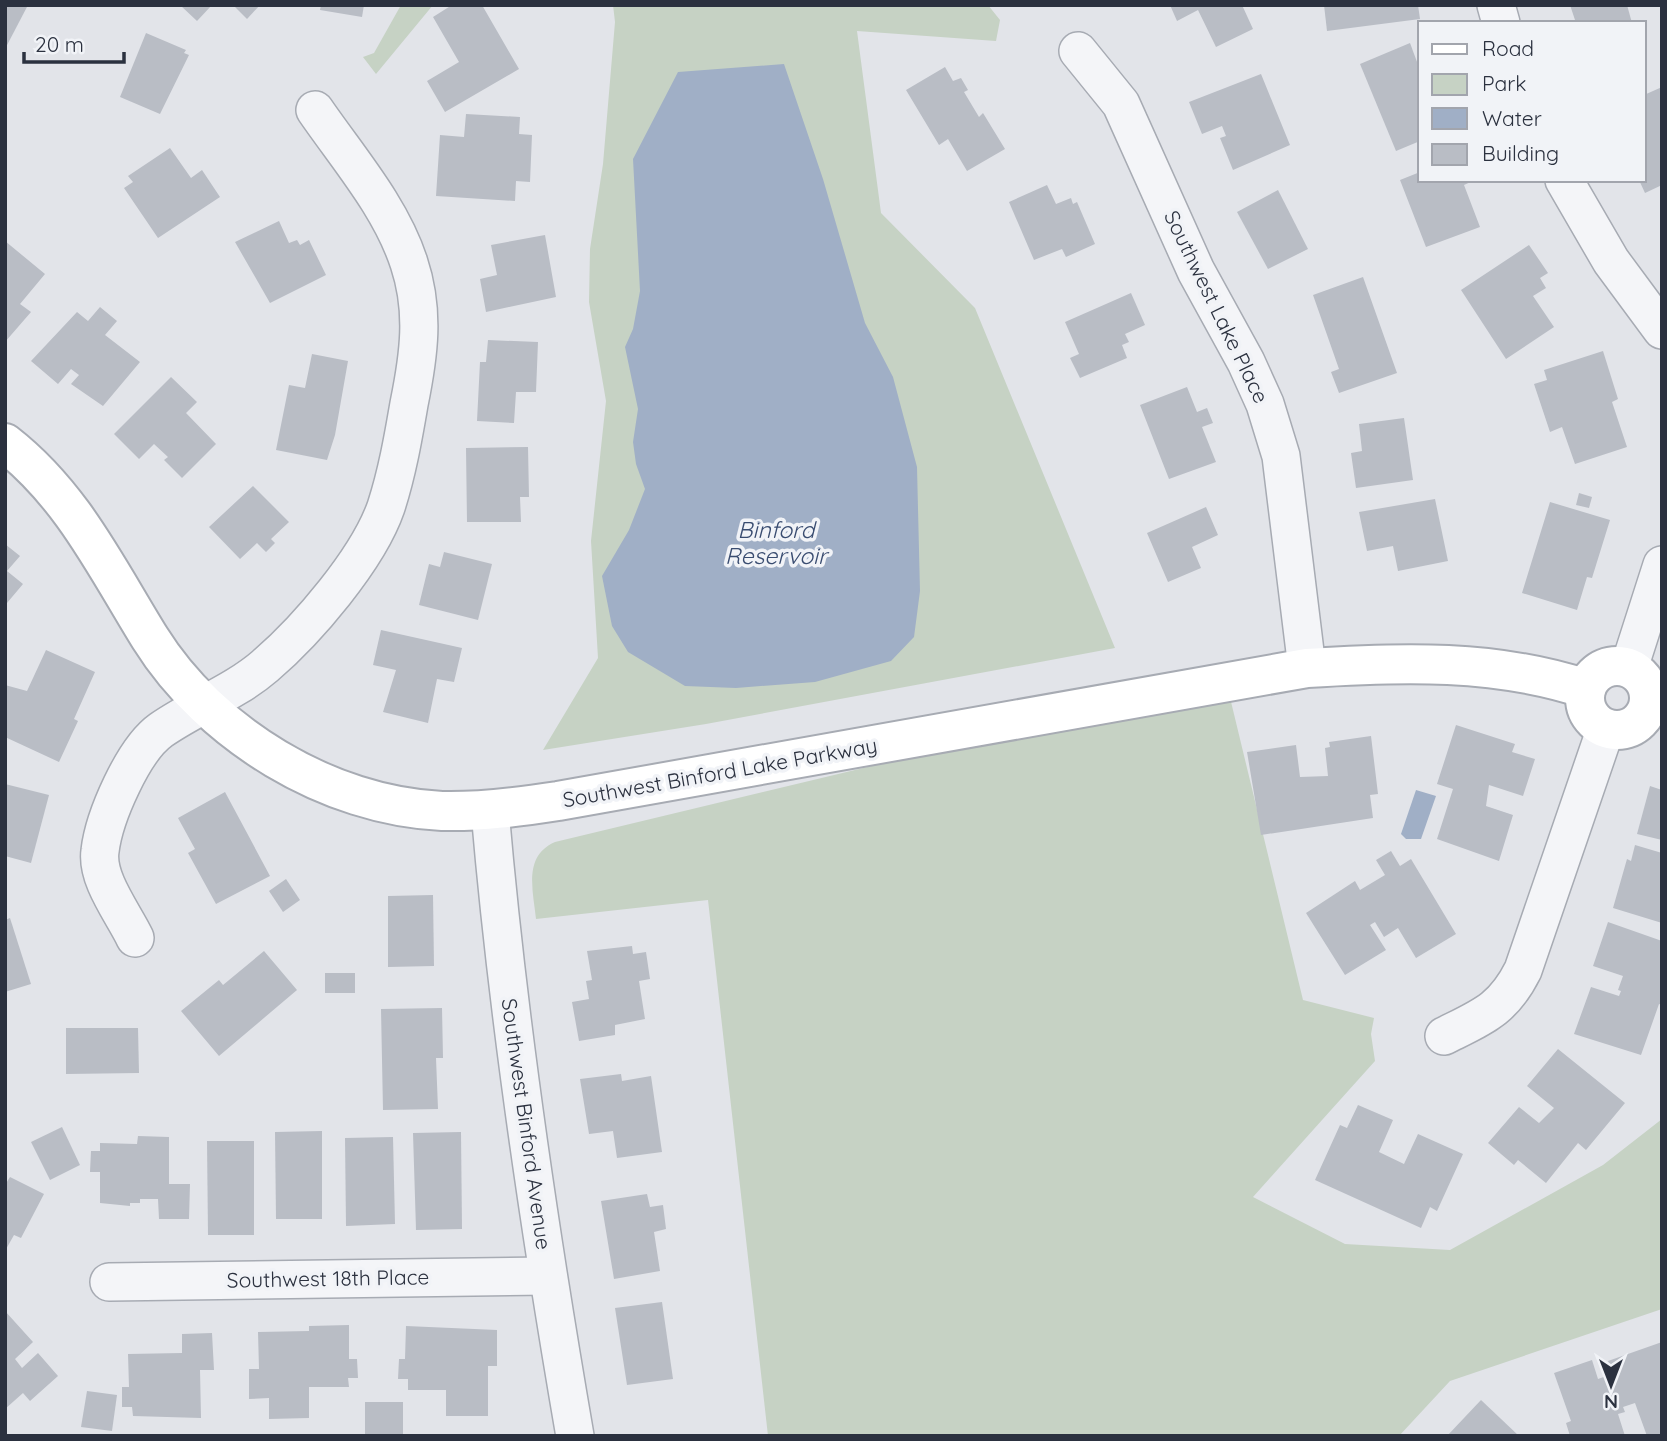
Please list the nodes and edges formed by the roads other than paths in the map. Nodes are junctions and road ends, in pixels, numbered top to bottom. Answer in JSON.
{"nodes":[{"id":1,"x":1078,"y":51,"type":"dead end"},
{"id":2,"x":315,"y":110,"type":"dead end"},
{"id":3,"x":1565,"y":182,"type":"edge"},
{"id":4,"x":1662,"y":330,"type":"edge"},
{"id":5,"x":5,"y":443,"type":"edge"},
{"id":6,"x":1662,"y":565,"type":"edge"},
{"id":7,"x":1307,"y":668,"type":"junction"},
{"id":8,"x":1629,"y":668,"type":"junction"},
{"id":9,"x":1586,"y":689,"type":"junction"},
{"id":10,"x":205,"y":704,"type":"junction"},
{"id":11,"x":1654,"y":714,"type":"edge"},
{"id":12,"x":1606,"y":727,"type":"junction"},
{"id":13,"x":490,"y":811,"type":"junction"},
{"id":14,"x":135,"y":938,"type":"dead end"},
{"id":15,"x":1444,"y":1036,"type":"dead end"},
{"id":16,"x":547,"y":1276,"type":"junction"},
{"id":17,"x":109,"y":1282,"type":"dead end"},
{"id":18,"x":575,"y":1436,"type":"edge"}],
"edges":[{"from":1,"to":7,"type":"street","name":"Southwest Lake Place"},
{"from":2,"to":10,"type":"street"},
{"from":3,"to":4,"type":"street"},
{"from":5,"to":10,"type":"street","name":"Southwest Binford Lake Parkway"},
{"from":6,"to":8,"type":"street"},
{"from":7,"to":9,"type":"street","name":"Southwest Binford Lake Parkway"},
{"from":7,"to":13,"type":"street","name":"Southwest Binford Lake Parkway"},
{"from":8,"to":9,"type":"street"},
{"from":8,"to":11,"type":"street"},
{"from":9,"to":12,"type":"street"},
{"from":10,"to":13,"type":"street","name":"Southwest Binford Lake Parkway"},
{"from":10,"to":14,"type":"street"},
{"from":11,"to":12,"type":"street"},
{"from":12,"to":15,"type":"street"},
{"from":13,"to":16,"type":"street","name":"Southwest Binford Avenue"},
{"from":16,"to":17,"type":"street","name":"Southwest 18th Place"},
{"from":16,"to":18,"type":"street","name":"Southwest Binford Avenue"}]}
